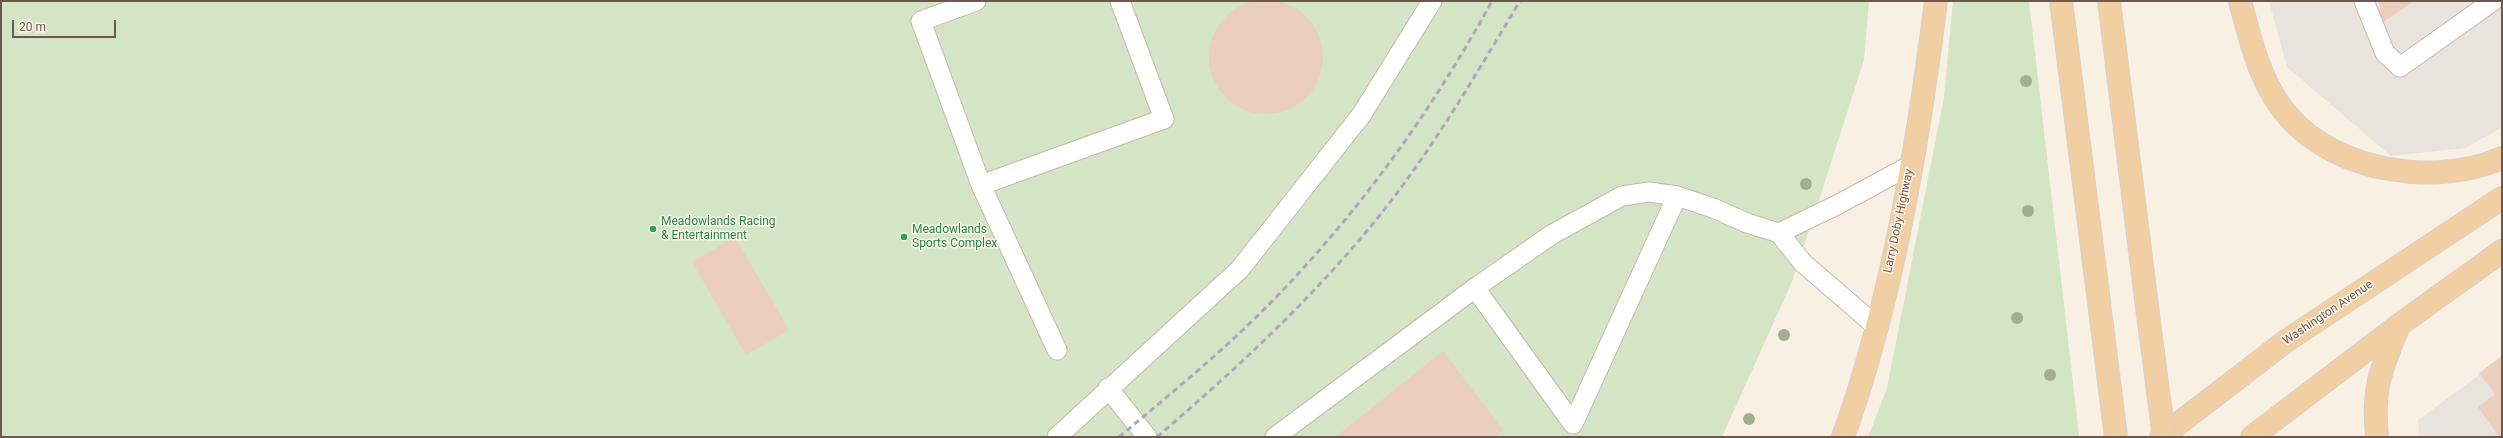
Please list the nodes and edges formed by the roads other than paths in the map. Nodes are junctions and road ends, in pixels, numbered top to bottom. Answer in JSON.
{"nodes":[{"id":1,"x":976,"y":1,"type":"edge"},
{"id":2,"x":1120,"y":1,"type":"edge"},
{"id":3,"x":1432,"y":1,"type":"edge"},
{"id":4,"x":1936,"y":1,"type":"edge"},
{"id":5,"x":2061,"y":1,"type":"edge"},
{"id":6,"x":2109,"y":1,"type":"edge"},
{"id":7,"x":2240,"y":1,"type":"edge"},
{"id":8,"x":2364,"y":1,"type":"edge"},
{"id":9,"x":2493,"y":1,"type":"edge"},
{"id":10,"x":2502,"y":158,"type":"edge"},
{"id":11,"x":1911,"y":165,"type":"junction"},
{"id":12,"x":981,"y":184,"type":"junction"},
{"id":13,"x":1677,"y":196,"type":"junction"},
{"id":14,"x":2502,"y":198,"type":"edge"},
{"id":15,"x":1778,"y":233,"type":"junction"},
{"id":16,"x":2502,"y":251,"type":"edge"},
{"id":17,"x":1475,"y":288,"type":"junction"},
{"id":18,"x":2399,"y":325,"type":"junction"},
{"id":19,"x":1876,"y":326,"type":"junction"},
{"id":20,"x":1057,"y":350,"type":"dead end"},
{"id":21,"x":1108,"y":388,"type":"junction"},
{"id":22,"x":1057,"y":437,"type":"edge"},
{"id":23,"x":1147,"y":437,"type":"edge"},
{"id":24,"x":1275,"y":437,"type":"edge"},
{"id":25,"x":1843,"y":437,"type":"edge"},
{"id":26,"x":2116,"y":437,"type":"edge"},
{"id":27,"x":2163,"y":437,"type":"edge"},
{"id":28,"x":2252,"y":437,"type":"edge"},
{"id":29,"x":2377,"y":437,"type":"edge"}],
"edges":[{"from":1,"to":12,"type":"lane"},
{"from":2,"to":12,"type":"lane"},
{"from":3,"to":21,"type":"lane"},
{"from":4,"to":11,"type":"main road","name":"Larry Doby Highway"},
{"from":5,"to":26,"type":"main road"},
{"from":6,"to":27,"type":"main road","bridge":true},
{"from":7,"to":10,"type":"main road"},
{"from":8,"to":9,"type":"lane"},
{"from":11,"to":15,"type":"lane"},
{"from":11,"to":19,"type":"main road","name":"Larry Doby Highway"},
{"from":12,"to":20,"type":"lane"},
{"from":13,"to":15,"type":"lane"},
{"from":13,"to":17,"type":"lane"},
{"from":13,"to":17,"type":"lane"},
{"from":14,"to":27,"type":"main road","name":"Washington Avenue"},
{"from":15,"to":19,"type":"lane"},
{"from":16,"to":18,"type":"main road"},
{"from":17,"to":24,"type":"lane"},
{"from":18,"to":28,"type":"main road"},
{"from":18,"to":29,"type":"main road"},
{"from":19,"to":25,"type":"main road","name":"Larry Doby Highway"},
{"from":21,"to":22,"type":"lane"},
{"from":21,"to":23,"type":"lane"}]}
